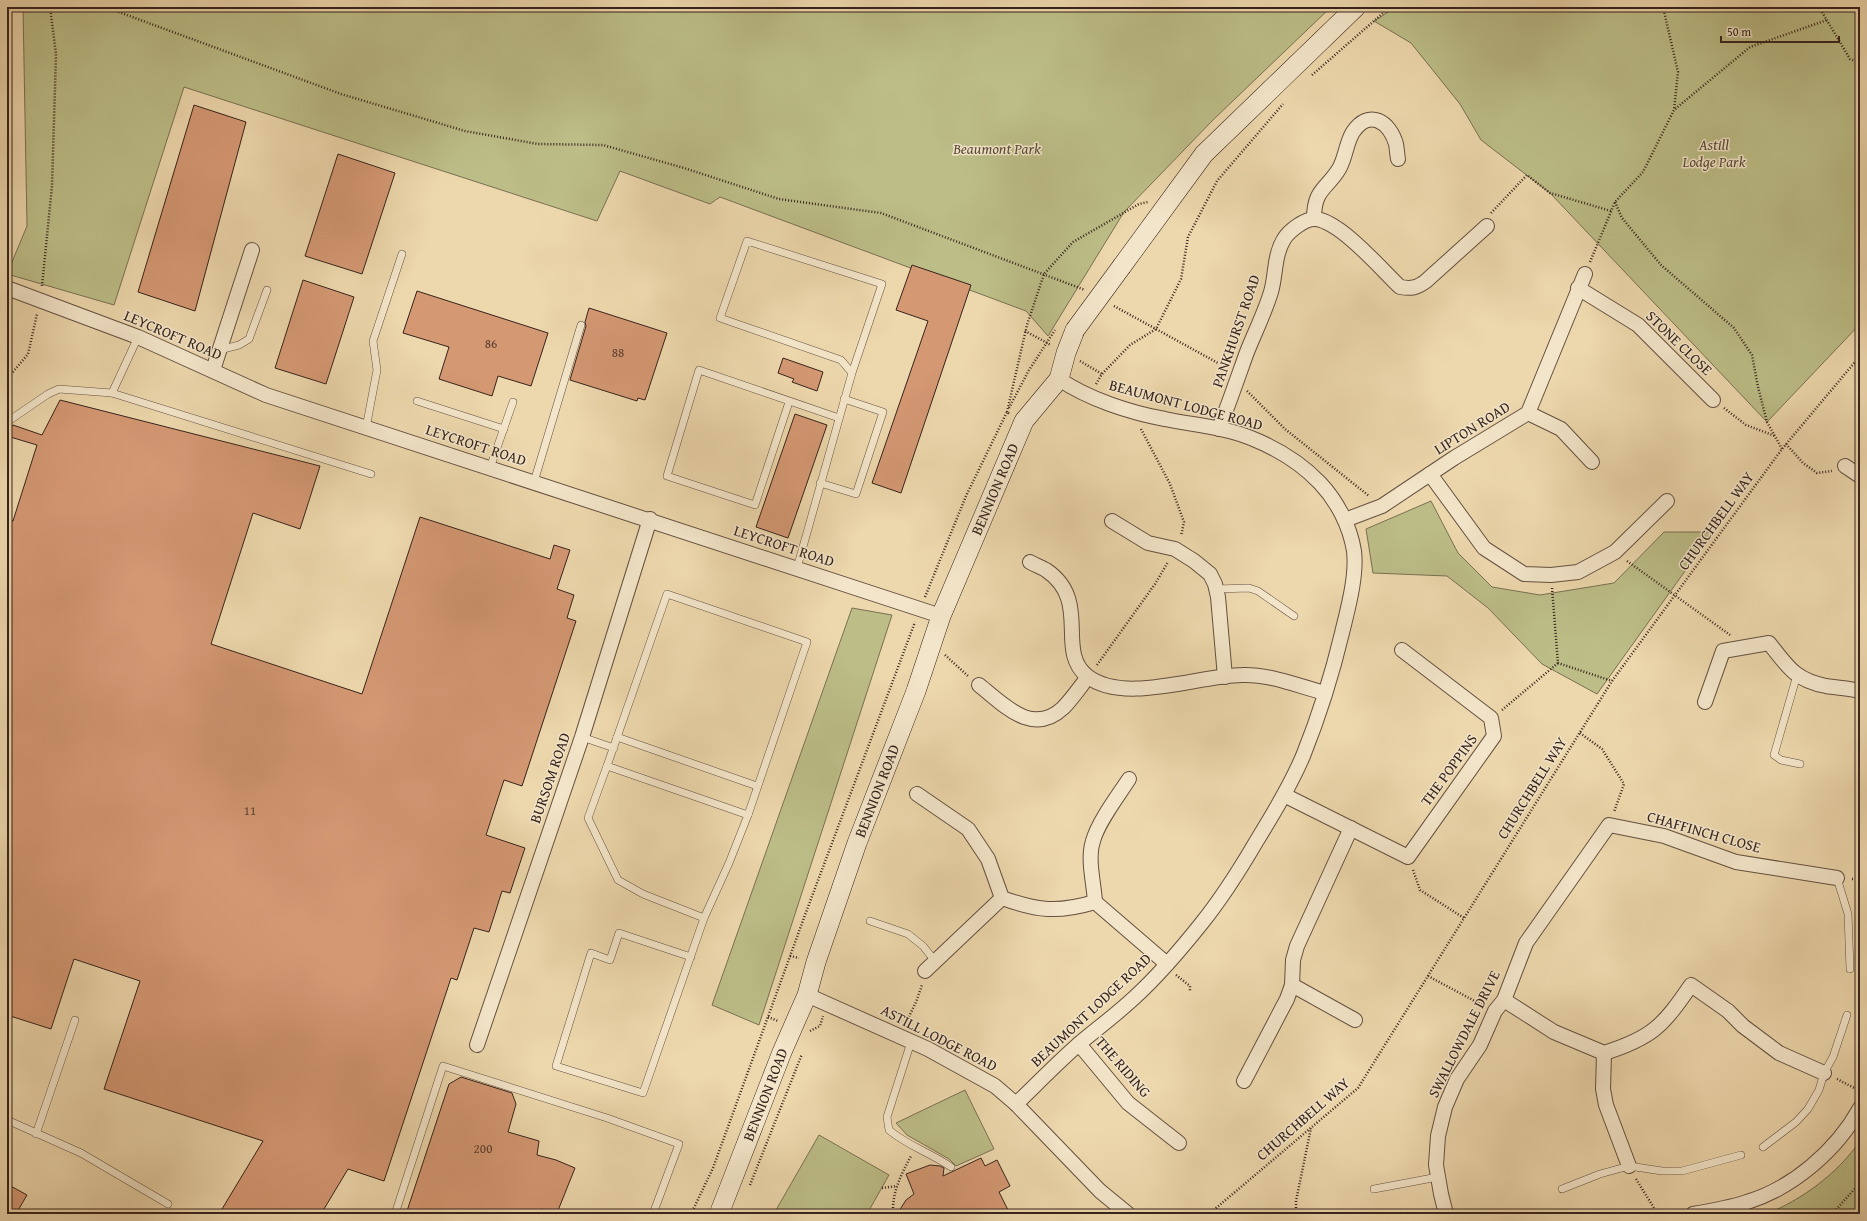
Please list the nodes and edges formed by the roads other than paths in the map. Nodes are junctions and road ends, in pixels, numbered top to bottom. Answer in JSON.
{"nodes":[{"id":1,"x":1356,"y":7,"type":"edge"},
{"id":2,"x":1398,"y":159,"type":"dead end"},
{"id":3,"x":1314,"y":219,"type":"junction"},
{"id":4,"x":1486,"y":226,"type":"road end"},
{"id":5,"x":252,"y":250,"type":"dead end"},
{"id":6,"x":402,"y":254,"type":"dead end"},
{"id":7,"x":1585,"y":274,"type":"road end"},
{"id":8,"x":7,"y":288,"type":"edge"},
{"id":9,"x":1578,"y":288,"type":"junction"},
{"id":10,"x":267,"y":290,"type":"dead end"},
{"id":11,"x":581,"y":325,"type":"dead end"},
{"id":12,"x":138,"y":337,"type":"junction"},
{"id":13,"x":218,"y":350,"type":"junction"},
{"id":14,"x":213,"y":370,"type":"junction"},
{"id":15,"x":852,"y":373,"type":"junction"},
{"id":16,"x":1059,"y":379,"type":"junction"},
{"id":17,"x":112,"y":393,"type":"junction"},
{"id":18,"x":844,"y":399,"type":"junction"},
{"id":19,"x":1713,"y":400,"type":"road end"},
{"id":20,"x":417,"y":401,"type":"dead end"},
{"id":21,"x":513,"y":402,"type":"dead end"},
{"id":22,"x":789,"y":402,"type":"junction"},
{"id":23,"x":1528,"y":413,"type":"junction"},
{"id":24,"x":839,"y":418,"type":"junction"},
{"id":25,"x":7,"y":422,"type":"edge"},
{"id":26,"x":366,"y":428,"type":"junction"},
{"id":27,"x":504,"y":429,"type":"junction"},
{"id":28,"x":1219,"y":429,"type":"junction"},
{"id":29,"x":1592,"y":462,"type":"dead end"},
{"id":30,"x":1845,"y":466,"type":"road end"},
{"id":31,"x":490,"y":468,"type":"junction"},
{"id":32,"x":371,"y":474,"type":"dead end"},
{"id":33,"x":1430,"y":474,"type":"junction"},
{"id":34,"x":1860,"y":476,"type":"edge"},
{"id":35,"x":534,"y":482,"type":"junction"},
{"id":36,"x":820,"y":483,"type":"junction"},
{"id":37,"x":1667,"y":501,"type":"dead end"},
{"id":38,"x":650,"y":520,"type":"junction"},
{"id":39,"x":1345,"y":520,"type":"junction"},
{"id":40,"x":1112,"y":521,"type":"dead end"},
{"id":41,"x":1030,"y":562,"type":"dead end"},
{"id":42,"x":797,"y":568,"type":"junction"},
{"id":43,"x":1216,"y":589,"type":"junction"},
{"id":44,"x":941,"y":616,"type":"junction"},
{"id":45,"x":1294,"y":616,"type":"dead end"},
{"id":46,"x":1402,"y":650,"type":"dead end"},
{"id":47,"x":1797,"y":675,"type":"junction"},
{"id":48,"x":1088,"y":677,"type":"junction"},
{"id":49,"x":1225,"y":677,"type":"junction"},
{"id":50,"x":979,"y":685,"type":"road end"},
{"id":51,"x":1860,"y":691,"type":"edge"},
{"id":52,"x":1325,"y":693,"type":"junction"},
{"id":53,"x":1705,"y":702,"type":"dead end"},
{"id":54,"x":582,"y":737,"type":"junction"},
{"id":55,"x":617,"y":738,"type":"junction"},
{"id":56,"x":614,"y":748,"type":"junction"},
{"id":57,"x":1800,"y":764,"type":"dead end"},
{"id":58,"x":607,"y":766,"type":"junction"},
{"id":59,"x":1129,"y":779,"type":"dead end"},
{"id":60,"x":757,"y":786,"type":"junction"},
{"id":61,"x":917,"y":794,"type":"dead end"},
{"id":62,"x":1284,"y":795,"type":"junction"},
{"id":63,"x":748,"y":815,"type":"junction"},
{"id":64,"x":1609,"y":825,"type":"joint"},
{"id":65,"x":1351,"y":828,"type":"junction"},
{"id":66,"x":1837,"y":878,"type":"joint"},
{"id":67,"x":1002,"y":898,"type":"junction"},
{"id":68,"x":1095,"y":902,"type":"junction"},
{"id":69,"x":704,"y":918,"type":"junction"},
{"id":70,"x":870,"y":921,"type":"dead end"},
{"id":71,"x":691,"y":957,"type":"junction"},
{"id":72,"x":935,"y":961,"type":"junction"},
{"id":73,"x":1167,"y":964,"type":"junction"},
{"id":74,"x":1850,"y":969,"type":"dead end"},
{"id":75,"x":925,"y":971,"type":"road end"},
{"id":76,"x":1292,"y":985,"type":"junction"},
{"id":77,"x":808,"y":995,"type":"junction"},
{"id":78,"x":1504,"y":1000,"type":"junction"},
{"id":79,"x":1847,"y":1015,"type":"dead end"},
{"id":80,"x":75,"y":1020,"type":"dead end"},
{"id":81,"x":1355,"y":1020,"type":"dead end"},
{"id":82,"x":905,"y":1039,"type":"junction"},
{"id":83,"x":1079,"y":1044,"type":"junction"},
{"id":84,"x":478,"y":1045,"type":"dead end"},
{"id":85,"x":1604,"y":1053,"type":"junction"},
{"id":86,"x":1824,"y":1073,"type":"junction"},
{"id":87,"x":1244,"y":1081,"type":"dead end"},
{"id":88,"x":1016,"y":1104,"type":"junction"},
{"id":89,"x":1860,"y":1108,"type":"edge"},
{"id":90,"x":7,"y":1120,"type":"edge"},
{"id":91,"x":36,"y":1134,"type":"junction"},
{"id":92,"x":1178,"y":1143,"type":"dead end"},
{"id":93,"x":1763,"y":1147,"type":"dead end"},
{"id":94,"x":1741,"y":1156,"type":"dead end"},
{"id":95,"x":1629,"y":1166,"type":"junction"},
{"id":96,"x":951,"y":1167,"type":"dead end"},
{"id":97,"x":1438,"y":1177,"type":"junction"},
{"id":98,"x":1374,"y":1189,"type":"dead end"},
{"id":99,"x":1562,"y":1189,"type":"dead end"},
{"id":100,"x":168,"y":1204,"type":"dead end"},
{"id":101,"x":395,"y":1214,"type":"edge"},
{"id":102,"x":653,"y":1214,"type":"edge"},
{"id":103,"x":719,"y":1214,"type":"edge"},
{"id":104,"x":1128,"y":1214,"type":"edge"},
{"id":105,"x":1446,"y":1214,"type":"edge"},
{"id":106,"x":1693,"y":1214,"type":"edge"}],
"edges":[{"from":1,"to":16,"type":"street","bridge":true},
{"from":2,"to":3,"type":"street"},
{"from":3,"to":4,"type":"street"},
{"from":3,"to":28,"type":"street","name":"PANKHURST ROAD"},
{"from":5,"to":13,"type":"street"},
{"from":6,"to":26,"type":"lane"},
{"from":7,"to":9,"type":"street","name":"LIPTON ROAD"},
{"from":8,"to":12,"type":"street","name":"LEYCROFT ROAD"},
{"from":9,"to":19,"type":"street","name":"STONE CLOSE"},
{"from":9,"to":23,"type":"street","name":"LIPTON ROAD"},
{"from":10,"to":13,"type":"lane"},
{"from":11,"to":35,"type":"lane"},
{"from":12,"to":14,"type":"street","name":"LEYCROFT ROAD"},
{"from":12,"to":17,"type":"lane"},
{"from":13,"to":14,"type":"street"},
{"from":14,"to":26,"type":"street","name":"LEYCROFT ROAD"},
{"from":15,"to":15,"type":"lane"},
{"from":15,"to":18,"type":"lane"},
{"from":16,"to":28,"type":"street","name":"BEAUMONT LODGE ROAD"},
{"from":16,"to":44,"type":"street","name":"BENNION ROAD"},
{"from":17,"to":25,"type":"lane"},
{"from":17,"to":32,"type":"lane"},
{"from":18,"to":24,"type":"lane"},
{"from":18,"to":36,"type":"lane"},
{"from":20,"to":27,"type":"lane"},
{"from":21,"to":27,"type":"lane"},
{"from":22,"to":22,"type":"lane"},
{"from":22,"to":24,"type":"lane"},
{"from":23,"to":29,"type":"street"},
{"from":23,"to":33,"type":"street","name":"LIPTON ROAD"},
{"from":24,"to":36,"type":"lane"},
{"from":26,"to":31,"type":"street","name":"LEYCROFT ROAD"},
{"from":27,"to":31,"type":"lane"},
{"from":28,"to":39,"type":"street","name":"BEAUMONT LODGE ROAD"},
{"from":30,"to":34,"type":"street"},
{"from":31,"to":35,"type":"street","name":"LEYCROFT ROAD"},
{"from":33,"to":37,"type":"street"},
{"from":33,"to":39,"type":"street","name":"LIPTON ROAD"},
{"from":35,"to":38,"type":"street","name":"LEYCROFT ROAD"},
{"from":36,"to":42,"type":"lane"},
{"from":38,"to":42,"type":"street","name":"LEYCROFT ROAD"},
{"from":38,"to":54,"type":"street","name":"BURSOM ROAD"},
{"from":39,"to":52,"type":"street","name":"BEAUMONT LODGE ROAD"},
{"from":40,"to":43,"type":"street"},
{"from":41,"to":48,"type":"street"},
{"from":42,"to":44,"type":"street","name":"LEYCROFT ROAD"},
{"from":43,"to":45,"type":"lane"},
{"from":43,"to":49,"type":"street"},
{"from":44,"to":77,"type":"street","name":"BENNION ROAD"},
{"from":46,"to":65,"type":"street","name":"THE POPPINS"},
{"from":47,"to":51,"type":"street"},
{"from":47,"to":53,"type":"street"},
{"from":47,"to":57,"type":"lane"},
{"from":48,"to":49,"type":"street"},
{"from":48,"to":50,"type":"street"},
{"from":49,"to":52,"type":"street"},
{"from":52,"to":62,"type":"street","name":"BEAUMONT LODGE ROAD"},
{"from":54,"to":56,"type":"lane"},
{"from":54,"to":84,"type":"street","name":"BURSOM ROAD"},
{"from":55,"to":56,"type":"lane"},
{"from":55,"to":60,"type":"lane"},
{"from":55,"to":60,"type":"lane"},
{"from":56,"to":58,"type":"lane"},
{"from":58,"to":63,"type":"lane"},
{"from":58,"to":69,"type":"lane"},
{"from":59,"to":68,"type":"street"},
{"from":60,"to":63,"type":"lane"},
{"from":61,"to":67,"type":"street"},
{"from":62,"to":65,"type":"street"},
{"from":62,"to":73,"type":"street","name":"BEAUMONT LODGE ROAD"},
{"from":63,"to":69,"type":"lane"},
{"from":64,"to":66,"type":"street","name":"CHAFFINCH CLOSE"},
{"from":64,"to":78,"type":"street","name":"SWALLOWDALE DRIVE"},
{"from":65,"to":76,"type":"street"},
{"from":66,"to":74,"type":"lane"},
{"from":67,"to":68,"type":"street"},
{"from":67,"to":72,"type":"street"},
{"from":68,"to":73,"type":"street"},
{"from":69,"to":71,"type":"lane"},
{"from":70,"to":72,"type":"lane"},
{"from":71,"to":71,"type":"lane"},
{"from":72,"to":75,"type":"street"},
{"from":73,"to":83,"type":"street","name":"BEAUMONT LODGE ROAD"},
{"from":76,"to":81,"type":"street"},
{"from":76,"to":87,"type":"street"},
{"from":77,"to":82,"type":"street","name":"ASTILL LODGE ROAD"},
{"from":77,"to":103,"type":"street","name":"BENNION ROAD"},
{"from":78,"to":85,"type":"street"},
{"from":78,"to":97,"type":"street","name":"SWALLOWDALE DRIVE"},
{"from":79,"to":86,"type":"lane"},
{"from":80,"to":91,"type":"lane"},
{"from":82,"to":88,"type":"street","name":"ASTILL LODGE ROAD"},
{"from":82,"to":96,"type":"lane"},
{"from":83,"to":88,"type":"street","name":"BEAUMONT LODGE ROAD"},
{"from":83,"to":92,"type":"street","name":"THE RIDING"},
{"from":85,"to":86,"type":"street"},
{"from":85,"to":95,"type":"street"},
{"from":86,"to":93,"type":"lane"},
{"from":88,"to":104,"type":"street","name":"ASTILL LODGE ROAD"},
{"from":89,"to":106,"type":"street"},
{"from":90,"to":91,"type":"lane"},
{"from":91,"to":100,"type":"lane"},
{"from":94,"to":95,"type":"lane"},
{"from":95,"to":99,"type":"lane"},
{"from":97,"to":98,"type":"lane"},
{"from":97,"to":105,"type":"street","name":"SWALLOWDALE DRIVE"},
{"from":101,"to":102,"type":"lane"}]}
